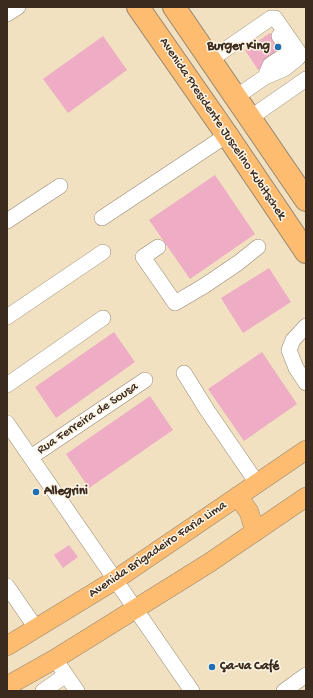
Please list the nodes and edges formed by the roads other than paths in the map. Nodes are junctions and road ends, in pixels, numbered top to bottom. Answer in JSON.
{"nodes":[{"id":1,"x":18,"y":7,"type":"edge"},
{"id":2,"x":138,"y":7,"type":"edge"},
{"id":3,"x":174,"y":7,"type":"edge"},
{"id":4,"x":7,"y":14,"type":"edge"},
{"id":5,"x":210,"y":60,"type":"junction"},
{"id":6,"x":306,"y":79,"type":"edge"},
{"id":7,"x":236,"y":98,"type":"junction"},
{"id":8,"x":250,"y":118,"type":"junction"},
{"id":9,"x":227,"y":135,"type":"junction"},
{"id":10,"x":60,"y":186,"type":"dead end"},
{"id":11,"x":306,"y":200,"type":"edge"},
{"id":12,"x":102,"y":218,"type":"dead end"},
{"id":13,"x":7,"y":222,"type":"edge"},
{"id":14,"x":258,"y":246,"type":"dead end"},
{"id":15,"x":158,"y":247,"type":"dead end"},
{"id":16,"x":103,"y":252,"type":"dead end"},
{"id":17,"x":306,"y":252,"type":"edge"},
{"id":18,"x":7,"y":317,"type":"edge"},
{"id":19,"x":103,"y":318,"type":"dead end"},
{"id":20,"x":306,"y":326,"type":"edge"},
{"id":21,"x":184,"y":373,"type":"dead end"},
{"id":22,"x":145,"y":380,"type":"dead end"},
{"id":23,"x":306,"y":383,"type":"edge"},
{"id":24,"x":7,"y":385,"type":"edge"},
{"id":25,"x":7,"y":423,"type":"edge"},
{"id":26,"x":306,"y":450,"type":"edge"},
{"id":27,"x":31,"y":458,"type":"junction"},
{"id":28,"x":257,"y":483,"type":"junction"},
{"id":29,"x":238,"y":496,"type":"junction"},
{"id":30,"x":306,"y":497,"type":"edge"},
{"id":31,"x":255,"y":532,"type":"junction"},
{"id":32,"x":115,"y":580,"type":"junction"},
{"id":33,"x":7,"y":586,"type":"edge"},
{"id":34,"x":136,"y":609,"type":"junction"},
{"id":35,"x":36,"y":628,"type":"junction"},
{"id":36,"x":7,"y":646,"type":"edge"},
{"id":37,"x":55,"y":659,"type":"junction"},
{"id":38,"x":66,"y":675,"type":"junction"},
{"id":39,"x":306,"y":675,"type":"edge"},
{"id":40,"x":7,"y":686,"type":"edge"},
{"id":41,"x":292,"y":689,"type":"edge"},
{"id":42,"x":43,"y":691,"type":"edge"},
{"id":43,"x":77,"y":691,"type":"edge"},
{"id":44,"x":192,"y":691,"type":"edge"}],
"edges":[{"from":1,"to":4,"type":"street"},
{"from":2,"to":9,"type":"highway","name":"Avenida Presidente Juscelino Kubitschek"},
{"from":3,"to":5,"type":"highway"},
{"from":5,"to":7,"type":"highway"},
{"from":5,"to":7,"type":"street"},
{"from":6,"to":8,"type":"street"},
{"from":7,"to":8,"type":"highway"},
{"from":8,"to":11,"type":"highway"},
{"from":9,"to":12,"type":"street"},
{"from":9,"to":17,"type":"highway","name":"Avenida Presidente Juscelino Kubitschek"},
{"from":10,"to":13,"type":"street"},
{"from":14,"to":15,"type":"street"},
{"from":16,"to":18,"type":"street"},
{"from":19,"to":24,"type":"street"},
{"from":20,"to":23,"type":"street"},
{"from":21,"to":28,"type":"street"},
{"from":22,"to":27,"type":"street","name":"Rua Ferreira de Sousa"},
{"from":25,"to":27,"type":"street"},
{"from":26,"to":28,"type":"main road","name":"Avenida Brigadeiro Faria Lima"},
{"from":27,"to":32,"type":"street"},
{"from":28,"to":29,"type":"main road","name":"Avenida Brigadeiro Faria Lima"},
{"from":29,"to":31,"type":"main road"},
{"from":29,"to":32,"type":"main road","name":"Avenida Brigadeiro Faria Lima"},
{"from":30,"to":31,"type":"main road"},
{"from":31,"to":34,"type":"main road"},
{"from":32,"to":34,"type":"street"},
{"from":32,"to":35,"type":"main road","name":"Avenida Brigadeiro Faria Lima"},
{"from":33,"to":35,"type":"street"},
{"from":34,"to":37,"type":"main road"},
{"from":34,"to":44,"type":"street"},
{"from":35,"to":36,"type":"main road","name":"Avenida Brigadeiro Faria Lima"},
{"from":37,"to":38,"type":"street"},
{"from":37,"to":40,"type":"main road"},
{"from":38,"to":42,"type":"street"},
{"from":38,"to":43,"type":"street"},
{"from":39,"to":41,"type":"street"}]}
